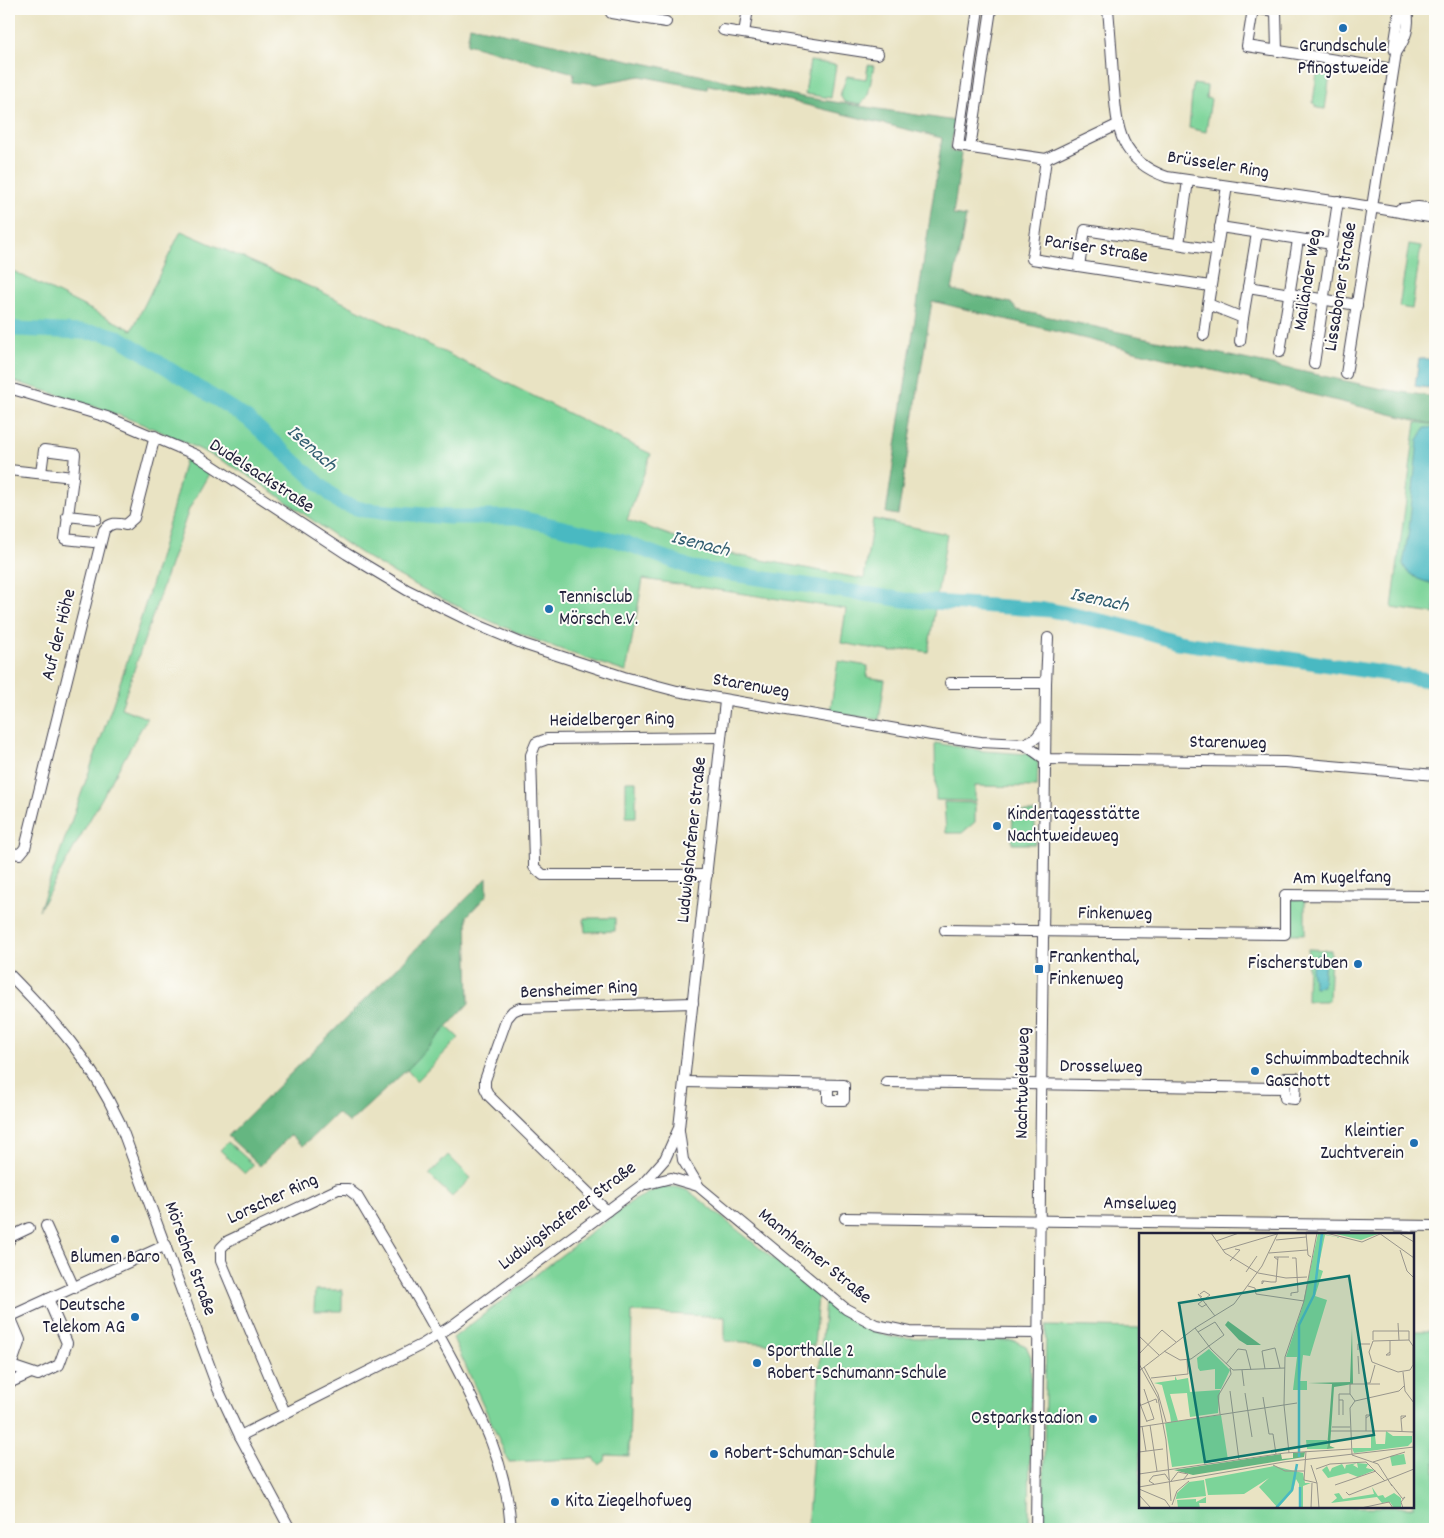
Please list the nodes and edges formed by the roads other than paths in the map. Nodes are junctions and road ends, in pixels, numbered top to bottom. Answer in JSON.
{"nodes":[{"id":1,"x":612,"y":9,"type":"edge"},
{"id":2,"x":748,"y":9,"type":"edge"},
{"id":3,"x":978,"y":9,"type":"edge"},
{"id":4,"x":990,"y":9,"type":"edge"},
{"id":5,"x":1108,"y":9,"type":"edge"},
{"id":6,"x":1253,"y":9,"type":"edge"},
{"id":7,"x":1260,"y":9,"type":"edge"},
{"id":8,"x":1400,"y":9,"type":"edge"},
{"id":9,"x":1407,"y":9,"type":"edge"},
{"id":10,"x":666,"y":22,"type":"dead end"},
{"id":11,"x":723,"y":30,"type":"dead end"},
{"id":12,"x":744,"y":33,"type":"junction"},
{"id":13,"x":1277,"y":51,"type":"junction"},
{"id":14,"x":1396,"y":53,"type":"junction"},
{"id":15,"x":878,"y":54,"type":"dead end"},
{"id":16,"x":1393,"y":69,"type":"junction"},
{"id":17,"x":1117,"y":125,"type":"junction"},
{"id":18,"x":970,"y":148,"type":"junction"},
{"id":19,"x":1046,"y":159,"type":"junction"},
{"id":20,"x":1188,"y":181,"type":"junction"},
{"id":21,"x":1227,"y":186,"type":"junction"},
{"id":22,"x":1338,"y":201,"type":"junction"},
{"id":23,"x":1372,"y":207,"type":"junction"},
{"id":24,"x":1435,"y":209,"type":"edge"},
{"id":25,"x":1394,"y":211,"type":"junction"},
{"id":26,"x":1435,"y":218,"type":"edge"},
{"id":27,"x":1220,"y":227,"type":"junction"},
{"id":28,"x":1256,"y":233,"type":"junction"},
{"id":29,"x":1298,"y":240,"type":"junction"},
{"id":30,"x":1179,"y":244,"type":"junction"},
{"id":31,"x":1332,"y":244,"type":"junction"},
{"id":32,"x":1216,"y":250,"type":"junction"},
{"id":33,"x":1079,"y":266,"type":"junction"},
{"id":34,"x":1210,"y":286,"type":"junction"},
{"id":35,"x":1248,"y":287,"type":"junction"},
{"id":36,"x":1290,"y":293,"type":"junction"},
{"id":37,"x":1324,"y":300,"type":"junction"},
{"id":38,"x":1208,"y":304,"type":"junction"},
{"id":39,"x":1357,"y":305,"type":"junction"},
{"id":40,"x":1244,"y":318,"type":"junction"},
{"id":41,"x":1204,"y":336,"type":"dead end"},
{"id":42,"x":1240,"y":341,"type":"dead end"},
{"id":43,"x":1280,"y":352,"type":"dead end"},
{"id":44,"x":1314,"y":364,"type":"dead end"},
{"id":45,"x":1346,"y":374,"type":"dead end"},
{"id":46,"x":9,"y":388,"type":"edge"},
{"id":47,"x":155,"y":436,"type":"junction"},
{"id":48,"x":9,"y":470,"type":"edge"},
{"id":49,"x":41,"y":473,"type":"junction"},
{"id":50,"x":73,"y":477,"type":"junction"},
{"id":51,"x":67,"y":516,"type":"junction"},
{"id":52,"x":96,"y":519,"type":"dead end"},
{"id":53,"x":93,"y":542,"type":"dead end"},
{"id":54,"x":480,"y":626,"type":"joint"},
{"id":55,"x":1048,"y":638,"type":"dead end"},
{"id":56,"x":950,"y":683,"type":"dead end"},
{"id":57,"x":1046,"y":683,"type":"junction"},
{"id":58,"x":725,"y":700,"type":"junction"},
{"id":59,"x":1045,"y":726,"type":"junction"},
{"id":60,"x":721,"y":737,"type":"junction"},
{"id":61,"x":1024,"y":744,"type":"junction"},
{"id":62,"x":1045,"y":759,"type":"junction"},
{"id":63,"x":1435,"y":775,"type":"edge"},
{"id":64,"x":9,"y":853,"type":"edge"},
{"id":65,"x":707,"y":874,"type":"junction"},
{"id":66,"x":1435,"y":896,"type":"edge"},
{"id":67,"x":945,"y":930,"type":"dead end"},
{"id":68,"x":1044,"y":931,"type":"junction"},
{"id":69,"x":1285,"y":934,"type":"joint"},
{"id":70,"x":9,"y":974,"type":"edge"},
{"id":71,"x":693,"y":1004,"type":"junction"},
{"id":72,"x":684,"y":1082,"type":"junction"},
{"id":73,"x":886,"y":1082,"type":"dead end"},
{"id":74,"x":828,"y":1085,"type":"dead end"},
{"id":75,"x":1042,"y":1085,"type":"junction"},
{"id":76,"x":1285,"y":1088,"type":"dead end"},
{"id":77,"x":679,"y":1128,"type":"junction"},
{"id":78,"x":642,"y":1185,"type":"junction"},
{"id":79,"x":698,"y":1186,"type":"junction"},
{"id":80,"x":607,"y":1211,"type":"junction"},
{"id":81,"x":845,"y":1218,"type":"dead end"},
{"id":82,"x":1040,"y":1221,"type":"junction"},
{"id":83,"x":46,"y":1226,"type":"dead end"},
{"id":84,"x":1435,"y":1226,"type":"edge"},
{"id":85,"x":29,"y":1228,"type":"dead end"},
{"id":86,"x":9,"y":1240,"type":"edge"},
{"id":87,"x":166,"y":1245,"type":"junction"},
{"id":88,"x":74,"y":1288,"type":"junction"},
{"id":89,"x":48,"y":1299,"type":"junction"},
{"id":90,"x":9,"y":1316,"type":"edge"},
{"id":91,"x":1039,"y":1333,"type":"junction"},
{"id":92,"x":439,"y":1334,"type":"junction"},
{"id":93,"x":9,"y":1335,"type":"edge"},
{"id":94,"x":20,"y":1340,"type":"junction"},
{"id":95,"x":10,"y":1369,"type":"edge"},
{"id":96,"x":31,"y":1373,"type":"junction"},
{"id":97,"x":9,"y":1382,"type":"edge"},
{"id":98,"x":284,"y":1413,"type":"junction"},
{"id":99,"x":240,"y":1436,"type":"junction"},
{"id":100,"x":290,"y":1529,"type":"edge"},
{"id":101,"x":511,"y":1529,"type":"edge"},
{"id":102,"x":1036,"y":1529,"type":"edge"}],
"edges":[{"from":1,"to":10,"type":"street"},
{"from":2,"to":12,"type":"street"},
{"from":3,"to":18,"type":"street"},
{"from":4,"to":18,"type":"street"},
{"from":5,"to":17,"type":"street","name":"Brüsseler Ring"},
{"from":6,"to":13,"type":"street"},
{"from":7,"to":13,"type":"street"},
{"from":8,"to":14,"type":"street"},
{"from":9,"to":14,"type":"street"},
{"from":11,"to":12,"type":"street"},
{"from":12,"to":15,"type":"street"},
{"from":13,"to":16,"type":"street"},
{"from":14,"to":16,"type":"street","name":"Lissaboner Straße"},
{"from":16,"to":23,"type":"street","name":"Lissaboner Straße"},
{"from":17,"to":19,"type":"street"},
{"from":17,"to":20,"type":"street","name":"Brüsseler Ring"},
{"from":18,"to":19,"type":"street"},
{"from":19,"to":33,"type":"street","name":"Pariser Straße"},
{"from":20,"to":21,"type":"street","name":"Brüsseler Ring"},
{"from":20,"to":30,"type":"street"},
{"from":21,"to":22,"type":"street","name":"Brüsseler Ring"},
{"from":21,"to":27,"type":"street"},
{"from":22,"to":23,"type":"street","name":"Brüsseler Ring"},
{"from":22,"to":31,"type":"street","name":"Mailänder Weg"},
{"from":23,"to":25,"type":"street","name":"Brüsseler Ring"},
{"from":23,"to":39,"type":"street","name":"Lissaboner Straße"},
{"from":24,"to":25,"type":"street","name":"Brüsseler Ring"},
{"from":25,"to":26,"type":"street","name":"Brüsseler Ring"},
{"from":27,"to":28,"type":"street"},
{"from":27,"to":32,"type":"street"},
{"from":28,"to":29,"type":"street"},
{"from":28,"to":35,"type":"street"},
{"from":29,"to":31,"type":"street"},
{"from":29,"to":36,"type":"street"},
{"from":30,"to":32,"type":"street"},
{"from":30,"to":33,"type":"street"},
{"from":31,"to":37,"type":"street","name":"Mailänder Weg"},
{"from":32,"to":34,"type":"street"},
{"from":33,"to":34,"type":"street","name":"Pariser Straße"},
{"from":34,"to":38,"type":"street"},
{"from":35,"to":36,"type":"street"},
{"from":35,"to":40,"type":"street"},
{"from":36,"to":37,"type":"street"},
{"from":36,"to":43,"type":"street"},
{"from":37,"to":39,"type":"street"},
{"from":37,"to":44,"type":"street","name":"Mailänder Weg"},
{"from":38,"to":40,"type":"street"},
{"from":38,"to":41,"type":"street"},
{"from":39,"to":45,"type":"street","name":"Lissaboner Straße"},
{"from":40,"to":42,"type":"street"},
{"from":46,"to":47,"type":"street","name":"Dudelsackstraße"},
{"from":47,"to":54,"type":"street","name":"Dudelsackstraße"},
{"from":47,"to":64,"type":"street","name":"Auf der Höhe"},
{"from":48,"to":49,"type":"street"},
{"from":49,"to":50,"type":"street"},
{"from":49,"to":50,"type":"street"},
{"from":50,"to":51,"type":"street"},
{"from":51,"to":52,"type":"street"},
{"from":51,"to":53,"type":"street"},
{"from":54,"to":58,"type":"street","name":"Starenweg"},
{"from":55,"to":57,"type":"street","name":"Nachtweideweg"},
{"from":56,"to":57,"type":"street"},
{"from":57,"to":59,"type":"street","name":"Nachtweideweg"},
{"from":58,"to":60,"type":"street","name":"Ludwigshafener Straße"},
{"from":58,"to":61,"type":"street","name":"Starenweg"},
{"from":59,"to":61,"type":"street"},
{"from":59,"to":62,"type":"street","name":"Nachtweideweg"},
{"from":60,"to":65,"type":"street","name":"Ludwigshafener Straße"},
{"from":60,"to":65,"type":"street","name":"Heidelberger Ring"},
{"from":61,"to":62,"type":"street"},
{"from":62,"to":63,"type":"street","name":"Starenweg"},
{"from":62,"to":68,"type":"street","name":"Nachtweideweg"},
{"from":65,"to":71,"type":"street","name":"Ludwigshafener Straße"},
{"from":66,"to":69,"type":"street","name":"Am Kugelfang"},
{"from":67,"to":68,"type":"street","name":"Finkenweg"},
{"from":68,"to":69,"type":"street","name":"Finkenweg"},
{"from":68,"to":75,"type":"street","name":"Nachtweideweg"},
{"from":70,"to":87,"type":"street","name":"Mörscher Straße"},
{"from":71,"to":72,"type":"street","name":"Ludwigshafener Straße"},
{"from":71,"to":80,"type":"street","name":"Bensheimer Ring"},
{"from":72,"to":74,"type":"street"},
{"from":72,"to":77,"type":"street","name":"Ludwigshafener Straße"},
{"from":73,"to":75,"type":"street","name":"Drosselweg"},
{"from":75,"to":76,"type":"street","name":"Drosselweg"},
{"from":75,"to":82,"type":"street","name":"Nachtweideweg"},
{"from":77,"to":78,"type":"street","name":"Ludwigshafener Straße"},
{"from":77,"to":79,"type":"street","name":"Mannheimer Straße"},
{"from":78,"to":79,"type":"street","name":"Mannheimer Straße"},
{"from":78,"to":80,"type":"street","name":"Ludwigshafener Straße"},
{"from":79,"to":91,"type":"street","name":"Mannheimer Straße"},
{"from":80,"to":92,"type":"street","name":"Ludwigshafener Straße"},
{"from":81,"to":82,"type":"street","name":"Amselweg"},
{"from":82,"to":84,"type":"street","name":"Amselweg"},
{"from":82,"to":91,"type":"street","name":"Nachtweideweg"},
{"from":83,"to":88,"type":"street"},
{"from":85,"to":86,"type":"street"},
{"from":87,"to":88,"type":"street"},
{"from":87,"to":99,"type":"street","name":"Mörscher Straße"},
{"from":88,"to":89,"type":"street"},
{"from":89,"to":90,"type":"street"},
{"from":89,"to":96,"type":"street"},
{"from":90,"to":94,"type":"street"},
{"from":91,"to":102,"type":"street","name":"Nachtweideweg"},
{"from":92,"to":98,"type":"street","name":"Ludwigshafener Straße"},
{"from":92,"to":98,"type":"street","name":"Lorscher Ring"},
{"from":92,"to":101,"type":"street","name":"Lorscher Ring"},
{"from":93,"to":94,"type":"street"},
{"from":94,"to":95,"type":"street"},
{"from":95,"to":96,"type":"street"},
{"from":96,"to":97,"type":"street"},
{"from":98,"to":99,"type":"street","name":"Ludwigshafener Straße"},
{"from":99,"to":100,"type":"street","name":"Mörscher Straße"}]}
